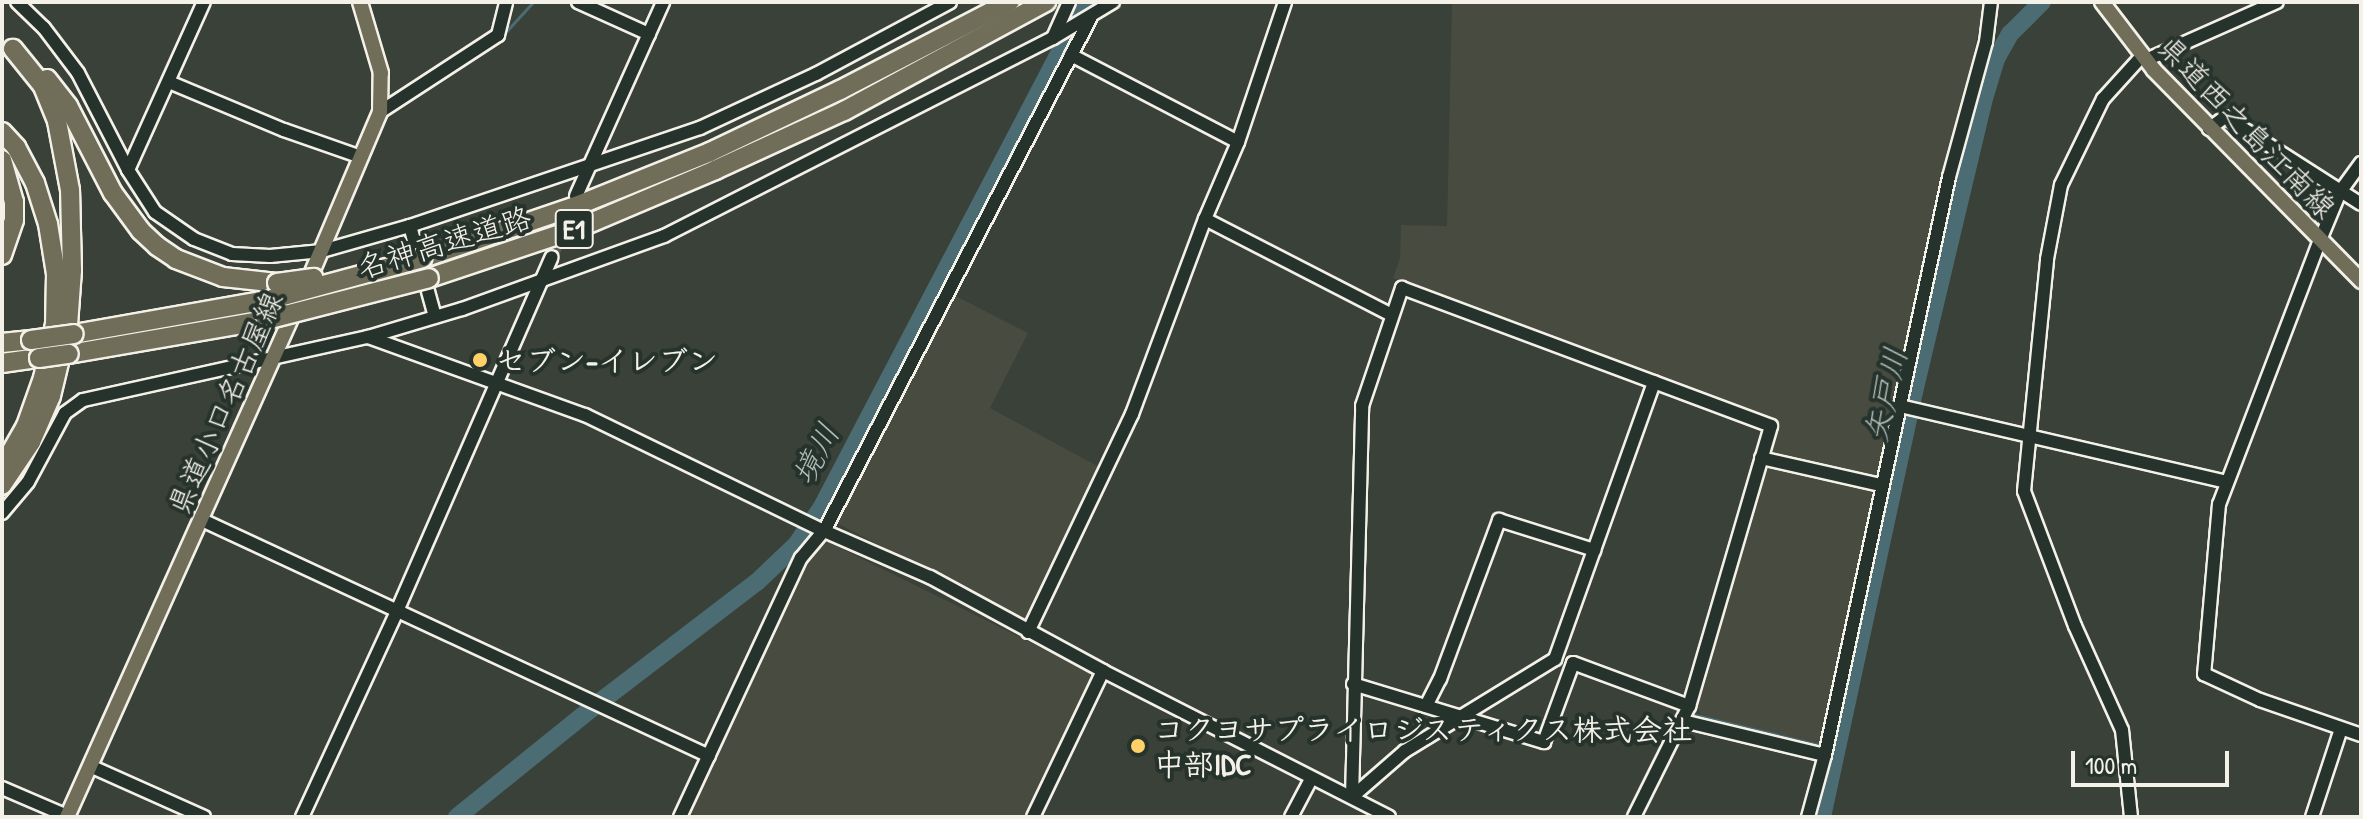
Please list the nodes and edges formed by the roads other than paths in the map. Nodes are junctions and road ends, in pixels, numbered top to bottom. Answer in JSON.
{"nodes":[{"id":1,"x":17,"y":2,"type":"edge"},
{"id":2,"x":204,"y":2,"type":"edge"},
{"id":3,"x":360,"y":2,"type":"edge"},
{"id":4,"x":506,"y":2,"type":"edge"},
{"id":5,"x":578,"y":2,"type":"edge"},
{"id":6,"x":663,"y":2,"type":"edge"},
{"id":7,"x":950,"y":2,"type":"edge"},
{"id":8,"x":1010,"y":2,"type":"edge"},
{"id":9,"x":1046,"y":2,"type":"edge"},
{"id":10,"x":1069,"y":2,"type":"edge"},
{"id":11,"x":1099,"y":2,"type":"edge"},
{"id":12,"x":1113,"y":2,"type":"edge"},
{"id":13,"x":1285,"y":2,"type":"edge"},
{"id":14,"x":1991,"y":2,"type":"edge"},
{"id":15,"x":2102,"y":2,"type":"edge"},
{"id":16,"x":2277,"y":2,"type":"edge"},
{"id":17,"x":1092,"y":15,"type":"junction"},
{"id":18,"x":649,"y":34,"type":"junction"},
{"id":19,"x":1053,"y":38,"type":"junction"},
{"id":20,"x":8,"y":44,"type":"edge"},
{"id":21,"x":1071,"y":55,"type":"junction"},
{"id":22,"x":2144,"y":58,"type":"junction"},
{"id":23,"x":910,"y":66,"type":"junction"},
{"id":24,"x":169,"y":82,"type":"junction"},
{"id":25,"x":380,"y":112,"type":"junction"},
{"id":26,"x":2209,"y":129,"type":"junction"},
{"id":27,"x":2,"y":132,"type":"edge"},
{"id":28,"x":1238,"y":142,"type":"junction"},
{"id":29,"x":361,"y":157,"type":"junction"},
{"id":30,"x":2,"y":160,"type":"edge"},
{"id":31,"x":713,"y":161,"type":"junction"},
{"id":32,"x":2361,"y":163,"type":"edge"},
{"id":33,"x":587,"y":169,"type":"junction"},
{"id":34,"x":128,"y":170,"type":"junction"},
{"id":35,"x":2340,"y":192,"type":"junction"},
{"id":36,"x":576,"y":196,"type":"tunnel mouth"},
{"id":37,"x":2361,"y":204,"type":"edge"},
{"id":38,"x":1205,"y":219,"type":"junction"},
{"id":39,"x":410,"y":226,"type":"junction"},
{"id":40,"x":2320,"y":240,"type":"junction"},
{"id":41,"x":322,"y":251,"type":"junction"},
{"id":42,"x":2,"y":255,"type":"edge"},
{"id":43,"x":552,"y":257,"type":"tunnel mouth"},
{"id":44,"x":543,"y":281,"type":"junction"},
{"id":45,"x":2361,"y":281,"type":"edge"},
{"id":46,"x":275,"y":291,"type":"junction"},
{"id":47,"x":1390,"y":314,"type":"junction"},
{"id":48,"x":435,"y":317,"type":"junction"},
{"id":49,"x":368,"y":337,"type":"junction"},
{"id":50,"x":2,"y":343,"type":"edge"},
{"id":51,"x":272,"y":360,"type":"junction"},
{"id":52,"x":39,"y":362,"type":"junction"},
{"id":53,"x":2,"y":363,"type":"edge"},
{"id":54,"x":2,"y":369,"type":"edge"},
{"id":55,"x":1654,"y":382,"type":"junction"},
{"id":56,"x":494,"y":383,"type":"junction"},
{"id":57,"x":1902,"y":406,"type":"junction"},
{"id":58,"x":2028,"y":434,"type":"junction"},
{"id":59,"x":1761,"y":458,"type":"junction"},
{"id":60,"x":2,"y":466,"type":"edge"},
{"id":61,"x":2226,"y":482,"type":"junction"},
{"id":62,"x":2,"y":485,"type":"edge"},
{"id":63,"x":1881,"y":485,"type":"junction"},
{"id":64,"x":2,"y":513,"type":"edge"},
{"id":65,"x":202,"y":520,"type":"junction"},
{"id":66,"x":824,"y":531,"type":"junction"},
{"id":67,"x":1594,"y":550,"type":"junction"},
{"id":68,"x":397,"y":611,"type":"junction"},
{"id":69,"x":1028,"y":632,"type":"junction"},
{"id":70,"x":1103,"y":671,"type":"junction"},
{"id":71,"x":1353,"y":684,"type":"junction"},
{"id":72,"x":1426,"y":706,"type":"junction"},
{"id":73,"x":1689,"y":706,"type":"junction"},
{"id":74,"x":1461,"y":717,"type":"junction"},
{"id":75,"x":1683,"y":721,"type":"junction"},
{"id":76,"x":2341,"y":729,"type":"junction"},
{"id":77,"x":2361,"y":735,"type":"edge"},
{"id":78,"x":1825,"y":755,"type":"junction"},
{"id":79,"x":709,"y":756,"type":"junction"},
{"id":80,"x":90,"y":766,"type":"junction"},
{"id":81,"x":1311,"y":779,"type":"junction"},
{"id":82,"x":2,"y":788,"type":"edge"},
{"id":83,"x":1352,"y":797,"type":"junction"},
{"id":84,"x":67,"y":817,"type":"edge"},
{"id":85,"x":204,"y":817,"type":"edge"},
{"id":86,"x":302,"y":817,"type":"edge"},
{"id":87,"x":680,"y":817,"type":"edge"},
{"id":88,"x":1033,"y":817,"type":"edge"},
{"id":89,"x":1291,"y":817,"type":"edge"},
{"id":90,"x":1389,"y":817,"type":"edge"},
{"id":91,"x":1634,"y":817,"type":"edge"},
{"id":92,"x":1808,"y":817,"type":"edge"},
{"id":93,"x":2131,"y":817,"type":"edge"},
{"id":94,"x":2312,"y":817,"type":"edge"}],
"edges":[{"from":1,"to":34,"type":"street"},
{"from":2,"to":24,"type":"street"},
{"from":3,"to":25,"type":"main road","name":"県道小口名古屋線"},
{"from":4,"to":25,"type":"street"},
{"from":5,"to":18,"type":"street"},
{"from":6,"to":18,"type":"street"},
{"from":7,"to":33,"type":"street"},
{"from":8,"to":23,"type":"highway","name":"名神高速道路","number":"E1"},
{"from":9,"to":23,"type":"highway","name":"名神高速道路","number":"E1"},
{"from":10,"to":19,"type":"street"},
{"from":11,"to":17,"type":"street"},
{"from":12,"to":17,"type":"street"},
{"from":13,"to":28,"type":"street"},
{"from":14,"to":57,"type":"street"},
{"from":15,"to":22,"type":"main road","name":"県道西之島江南線"},
{"from":16,"to":22,"type":"street"},
{"from":17,"to":19,"type":"street"},
{"from":17,"to":21,"type":"street"},
{"from":18,"to":33,"type":"street"},
{"from":19,"to":44,"type":"street"},
{"from":20,"to":46,"type":"highway"},
{"from":20,"to":62,"type":"highway"},
{"from":21,"to":28,"type":"street"},
{"from":21,"to":66,"type":"street"},
{"from":22,"to":26,"type":"main road","name":"県道西之島江南線"},
{"from":22,"to":58,"type":"street"},
{"from":23,"to":31,"type":"highway","name":"名神高速道路","number":"E1"},
{"from":24,"to":29,"type":"street"},
{"from":24,"to":34,"type":"street"},
{"from":25,"to":29,"type":"main road","name":"県道小口名古屋線"},
{"from":26,"to":35,"type":"street"},
{"from":26,"to":40,"type":"main road","name":"県道西之島江南線"},
{"from":27,"to":60,"type":"highway"},
{"from":28,"to":38,"type":"street"},
{"from":29,"to":41,"type":"main road","name":"県道小口名古屋線"},
{"from":30,"to":42,"type":"highway"},
{"from":31,"to":46,"type":"highway","name":"名神高速道路","number":"E1","bridge":true},
{"from":31,"to":52,"type":"highway","name":"名神高速道路","number":"E1","bridge":true},
{"from":32,"to":35,"type":"street"},
{"from":33,"to":36,"type":"street"},
{"from":33,"to":39,"type":"street"},
{"from":34,"to":41,"type":"street"},
{"from":35,"to":37,"type":"street"},
{"from":35,"to":40,"type":"street"},
{"from":38,"to":47,"type":"street"},
{"from":38,"to":69,"type":"street"},
{"from":39,"to":41,"type":"street"},
{"from":39,"to":48,"type":"street"},
{"from":40,"to":45,"type":"main road","name":"県道西之島江南線"},
{"from":40,"to":61,"type":"street"},
{"from":41,"to":51,"type":"main road","name":"県道小口名古屋線"},
{"from":43,"to":44,"type":"street"},
{"from":44,"to":48,"type":"street"},
{"from":44,"to":56,"type":"street"},
{"from":46,"to":50,"type":"highway","bridge":true},
{"from":47,"to":55,"type":"street"},
{"from":47,"to":71,"type":"street"},
{"from":48,"to":49,"type":"street"},
{"from":49,"to":51,"type":"street"},
{"from":49,"to":56,"type":"street"},
{"from":51,"to":64,"type":"street"},
{"from":51,"to":65,"type":"main road","name":"県道小口名古屋線"},
{"from":52,"to":53,"type":"highway","name":"名神高速道路","number":"E1"},
{"from":52,"to":54,"type":"highway"},
{"from":55,"to":59,"type":"street"},
{"from":55,"to":67,"type":"street"},
{"from":56,"to":66,"type":"street"},
{"from":56,"to":68,"type":"street"},
{"from":57,"to":58,"type":"street"},
{"from":57,"to":63,"type":"street"},
{"from":58,"to":61,"type":"street"},
{"from":58,"to":93,"type":"street"},
{"from":59,"to":63,"type":"street"},
{"from":59,"to":73,"type":"street"},
{"from":61,"to":76,"type":"street"},
{"from":63,"to":78,"type":"street"},
{"from":65,"to":68,"type":"street"},
{"from":65,"to":80,"type":"main road","name":"県道小口名古屋線"},
{"from":66,"to":69,"type":"street"},
{"from":66,"to":79,"type":"street"},
{"from":67,"to":72,"type":"street"},
{"from":67,"to":74,"type":"street"},
{"from":68,"to":79,"type":"street"},
{"from":68,"to":86,"type":"street"},
{"from":69,"to":70,"type":"street"},
{"from":70,"to":81,"type":"street"},
{"from":70,"to":88,"type":"street"},
{"from":71,"to":72,"type":"street"},
{"from":71,"to":83,"type":"street"},
{"from":72,"to":74,"type":"street"},
{"from":73,"to":74,"type":"street"},
{"from":73,"to":75,"type":"street"},
{"from":74,"to":83,"type":"street"},
{"from":75,"to":78,"type":"street"},
{"from":75,"to":91,"type":"street"},
{"from":76,"to":77,"type":"street"},
{"from":76,"to":94,"type":"street"},
{"from":78,"to":92,"type":"street"},
{"from":79,"to":87,"type":"street"},
{"from":80,"to":84,"type":"main road","name":"県道小口名古屋線"},
{"from":80,"to":85,"type":"street"},
{"from":81,"to":83,"type":"street"},
{"from":81,"to":89,"type":"street"},
{"from":82,"to":84,"type":"street"},
{"from":83,"to":90,"type":"street"}]}
